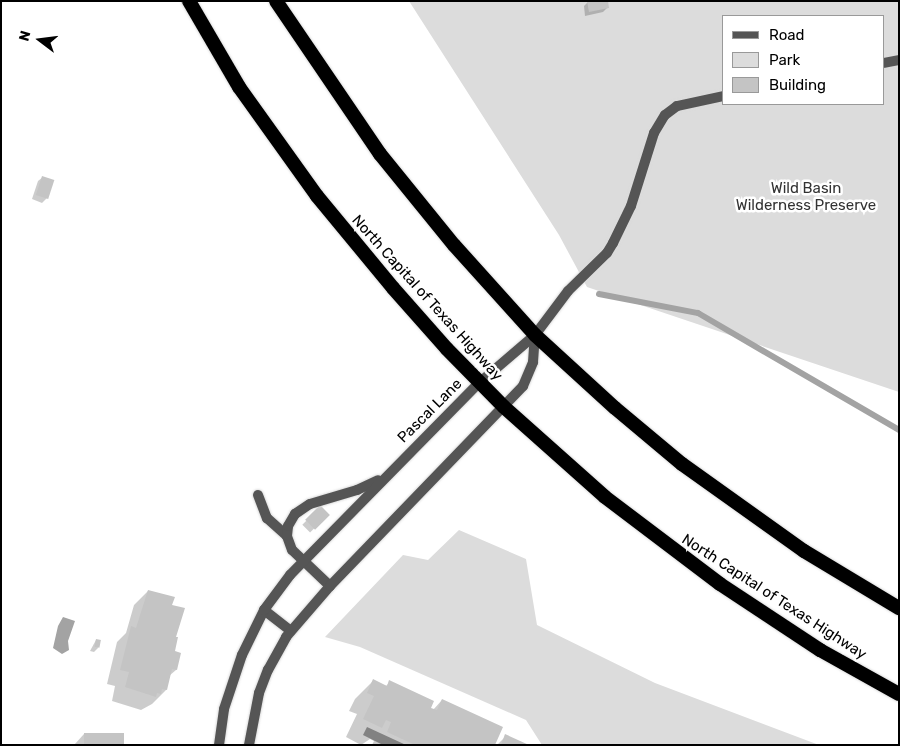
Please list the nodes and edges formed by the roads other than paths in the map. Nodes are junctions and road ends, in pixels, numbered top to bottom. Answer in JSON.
{"nodes":[{"id":1,"x":190,"y":1,"type":"edge"},
{"id":2,"x":276,"y":1,"type":"edge"},
{"id":3,"x":899,"y":60,"type":"edge"},
{"id":4,"x":885,"y":63,"type":"edge"},
{"id":5,"x":722,"y":96,"type":"edge"},
{"id":6,"x":535,"y":335,"type":"junction"},
{"id":7,"x":479,"y":383,"type":"junction"},
{"id":8,"x":504,"y":407,"type":"junction"},
{"id":9,"x":393,"y":469,"type":"junction"},
{"id":10,"x":258,"y":495,"type":"dead end"},
{"id":11,"x":286,"y":536,"type":"junction"},
{"id":12,"x":303,"y":561,"type":"junction"},
{"id":13,"x":330,"y":586,"type":"junction"},
{"id":14,"x":899,"y":608,"type":"edge"},
{"id":15,"x":264,"y":610,"type":"junction"},
{"id":16,"x":291,"y":631,"type":"junction"},
{"id":17,"x":899,"y":694,"type":"edge"},
{"id":18,"x":219,"y":745,"type":"edge"},
{"id":19,"x":249,"y":745,"type":"edge"}],
"edges":[{"from":1,"to":7,"type":"highway","name":"North Capital of Texas Highway"},
{"from":2,"to":6,"type":"highway"},
{"from":3,"to":4,"type":"street"},
{"from":5,"to":6,"type":"street","name":"Pascal Lane"},
{"from":6,"to":7,"type":"street","name":"Pascal Lane"},
{"from":6,"to":8,"type":"street"},
{"from":6,"to":14,"type":"highway"},
{"from":7,"to":8,"type":"highway","name":"North Capital of Texas Highway"},
{"from":7,"to":9,"type":"street","name":"Pascal Lane"},
{"from":8,"to":13,"type":"street"},
{"from":8,"to":17,"type":"highway","name":"North Capital of Texas Highway"},
{"from":9,"to":11,"type":"street"},
{"from":9,"to":12,"type":"street","name":"Pascal Lane"},
{"from":10,"to":11,"type":"street"},
{"from":11,"to":12,"type":"street"},
{"from":12,"to":13,"type":"street"},
{"from":12,"to":15,"type":"street","name":"Pascal Lane"},
{"from":13,"to":16,"type":"street"},
{"from":15,"to":16,"type":"street"},
{"from":15,"to":18,"type":"street","name":"Pascal Lane"},
{"from":16,"to":19,"type":"street"}]}
